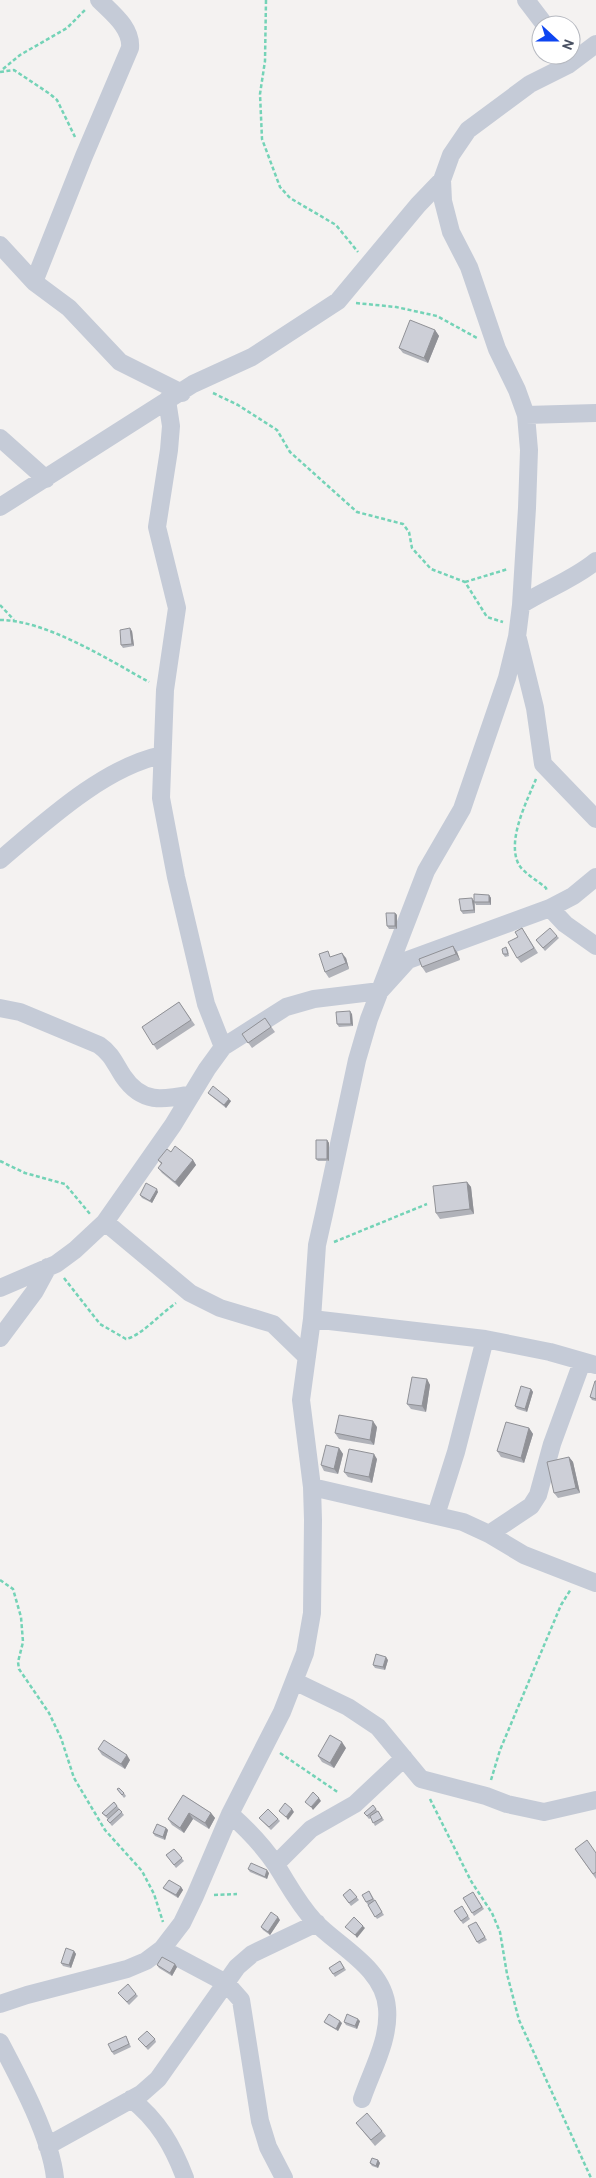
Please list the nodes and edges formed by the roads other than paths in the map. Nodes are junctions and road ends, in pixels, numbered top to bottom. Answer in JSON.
{"nodes":[{"id":1,"x":526,"y":0,"type":"edge"},
{"id":2,"x":94,"y":4,"type":"edge"},
{"id":3,"x":537,"y":15,"type":"edge"},
{"id":4,"x":596,"y":44,"type":"edge"},
{"id":5,"x":581,"y":52,"type":"edge"},
{"id":6,"x":558,"y":65,"type":"edge"},
{"id":7,"x":442,"y":180,"type":"junction"},
{"id":8,"x":0,"y":245,"type":"edge"},
{"id":9,"x":34,"y":282,"type":"junction"},
{"id":10,"x":181,"y":392,"type":"junction"},
{"id":11,"x":596,"y":412,"type":"edge"},
{"id":12,"x":526,"y":415,"type":"junction"},
{"id":13,"x":0,"y":438,"type":"edge"},
{"id":14,"x":46,"y":479,"type":"junction"},
{"id":15,"x":0,"y":507,"type":"edge"},
{"id":16,"x":596,"y":561,"type":"edge"},
{"id":17,"x":521,"y":606,"type":"junction"},
{"id":18,"x":518,"y":632,"type":"junction"},
{"id":19,"x":162,"y":755,"type":"junction"},
{"id":20,"x":596,"y":819,"type":"edge"},
{"id":21,"x":0,"y":860,"type":"edge"},
{"id":22,"x":596,"y":878,"type":"edge"},
{"id":23,"x":550,"y":908,"type":"junction"},
{"id":24,"x":596,"y":946,"type":"edge"},
{"id":25,"x":380,"y":991,"type":"junction"},
{"id":26,"x":0,"y":1008,"type":"edge"},
{"id":27,"x":223,"y":1047,"type":"junction"},
{"id":28,"x":192,"y":1094,"type":"junction"},
{"id":29,"x":105,"y":1222,"type":"junction"},
{"id":30,"x":52,"y":1266,"type":"junction"},
{"id":31,"x":0,"y":1288,"type":"edge"},
{"id":32,"x":312,"y":1319,"type":"junction"},
{"id":33,"x":0,"y":1338,"type":"edge"},
{"id":34,"x":485,"y":1339,"type":"junction"},
{"id":35,"x":307,"y":1357,"type":"junction"},
{"id":36,"x":589,"y":1363,"type":"edge"},
{"id":37,"x":312,"y":1487,"type":"junction"},
{"id":38,"x":436,"y":1515,"type":"junction"},
{"id":39,"x":489,"y":1534,"type":"junction"},
{"id":40,"x":596,"y":1583,"type":"edge"},
{"id":41,"x":296,"y":1682,"type":"junction"},
{"id":42,"x":404,"y":1758,"type":"junction"},
{"id":43,"x":596,"y":1800,"type":"edge"},
{"id":44,"x":230,"y":1814,"type":"junction"},
{"id":45,"x":276,"y":1864,"type":"junction"},
{"id":46,"x":317,"y":1923,"type":"junction"},
{"id":47,"x":167,"y":1943,"type":"junction"},
{"id":48,"x":226,"y":1983,"type":"junction"},
{"id":49,"x":0,"y":2004,"type":"edge"},
{"id":50,"x":0,"y":2042,"type":"edge"},
{"id":51,"x":130,"y":2099,"type":"junction"},
{"id":52,"x":362,"y":2099,"type":"dead end"},
{"id":53,"x":47,"y":2146,"type":"junction"},
{"id":54,"x":55,"y":2178,"type":"edge"},
{"id":55,"x":185,"y":2178,"type":"edge"},
{"id":56,"x":284,"y":2178,"type":"edge"}],
"edges":[{"from":1,"to":3,"type":"street"},
{"from":2,"to":9,"type":"street"},
{"from":4,"to":5,"type":"street"},
{"from":6,"to":7,"type":"street"},
{"from":7,"to":10,"type":"street"},
{"from":7,"to":12,"type":"street"},
{"from":8,"to":9,"type":"street"},
{"from":9,"to":10,"type":"street"},
{"from":10,"to":14,"type":"street"},
{"from":10,"to":19,"type":"street"},
{"from":11,"to":12,"type":"street"},
{"from":12,"to":17,"type":"street"},
{"from":13,"to":14,"type":"street"},
{"from":14,"to":15,"type":"street"},
{"from":16,"to":17,"type":"street"},
{"from":17,"to":18,"type":"street"},
{"from":18,"to":20,"type":"street"},
{"from":18,"to":25,"type":"street"},
{"from":19,"to":21,"type":"street"},
{"from":19,"to":27,"type":"street"},
{"from":22,"to":23,"type":"street"},
{"from":23,"to":24,"type":"street"},
{"from":23,"to":25,"type":"street"},
{"from":25,"to":27,"type":"street"},
{"from":25,"to":32,"type":"street"},
{"from":26,"to":28,"type":"street"},
{"from":27,"to":28,"type":"street"},
{"from":28,"to":29,"type":"street"},
{"from":29,"to":30,"type":"street"},
{"from":29,"to":35,"type":"street"},
{"from":30,"to":31,"type":"street"},
{"from":30,"to":33,"type":"street"},
{"from":32,"to":34,"type":"street"},
{"from":32,"to":35,"type":"street"},
{"from":34,"to":36,"type":"street"},
{"from":34,"to":38,"type":"street"},
{"from":35,"to":37,"type":"street"},
{"from":36,"to":39,"type":"street"},
{"from":37,"to":38,"type":"street"},
{"from":37,"to":41,"type":"street"},
{"from":38,"to":39,"type":"street"},
{"from":39,"to":40,"type":"street"},
{"from":41,"to":42,"type":"street"},
{"from":41,"to":44,"type":"street"},
{"from":42,"to":43,"type":"street"},
{"from":42,"to":45,"type":"street"},
{"from":44,"to":45,"type":"street"},
{"from":44,"to":47,"type":"street"},
{"from":45,"to":46,"type":"street"},
{"from":46,"to":48,"type":"street"},
{"from":46,"to":52,"type":"street"},
{"from":47,"to":48,"type":"street"},
{"from":47,"to":49,"type":"street"},
{"from":48,"to":51,"type":"street"},
{"from":48,"to":56,"type":"street"},
{"from":50,"to":53,"type":"street"},
{"from":51,"to":53,"type":"street"},
{"from":51,"to":55,"type":"street"},
{"from":53,"to":54,"type":"street"}]}
